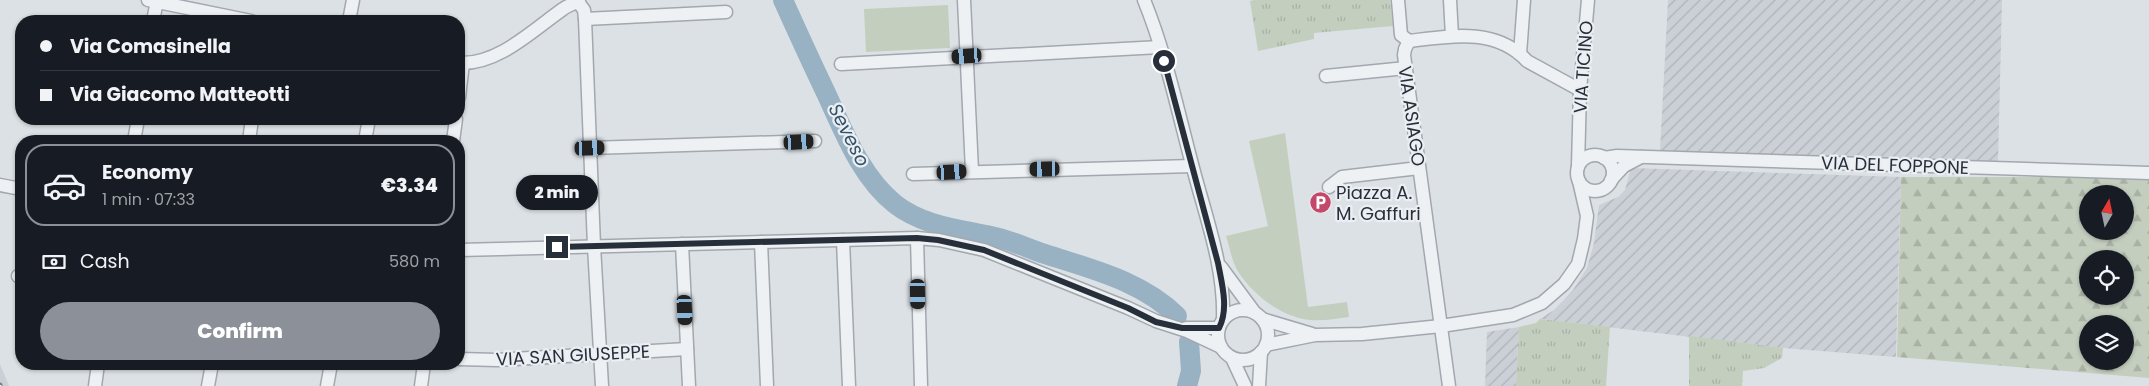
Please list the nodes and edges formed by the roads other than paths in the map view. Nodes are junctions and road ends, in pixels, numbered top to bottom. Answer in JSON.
{"nodes":[{"id":1,"x":353,"y":0,"type":"edge"},
{"id":2,"x":964,"y":0,"type":"edge"},
{"id":3,"x":1144,"y":0,"type":"edge"},
{"id":4,"x":1398,"y":0,"type":"edge"},
{"id":5,"x":1450,"y":0,"type":"edge"},
{"id":6,"x":1524,"y":0,"type":"edge"},
{"id":7,"x":1588,"y":0,"type":"edge"},
{"id":8,"x":153,"y":1,"type":"edge"},
{"id":9,"x":579,"y":1,"type":"edge"},
{"id":10,"x":726,"y":12,"type":"dead end"},
{"id":11,"x":154,"y":15,"type":"edge"},
{"id":12,"x":222,"y":15,"type":"edge"},
{"id":13,"x":350,"y":15,"type":"edge"},
{"id":14,"x":585,"y":19,"type":"junction"},
{"id":15,"x":1452,"y":36,"type":"junction"},
{"id":16,"x":1409,"y":41,"type":"junction"},
{"id":17,"x":1160,"y":47,"type":"junction"},
{"id":18,"x":1520,"y":54,"type":"junction"},
{"id":19,"x":967,"y":56,"type":"junction"},
{"id":20,"x":465,"y":63,"type":"edge"},
{"id":21,"x":841,"y":64,"type":"dead end"},
{"id":22,"x":1406,"y":68,"type":"junction"},
{"id":23,"x":1326,"y":76,"type":"dead end"},
{"id":24,"x":1580,"y":90,"type":"junction"},
{"id":25,"x":1578,"y":134,"type":"junction"},
{"id":26,"x":815,"y":141,"type":"dead end"},
{"id":27,"x":590,"y":148,"type":"junction"},
{"id":28,"x":1601,"y":157,"type":"junction"},
{"id":29,"x":1641,"y":157,"type":"junction"},
{"id":30,"x":1192,"y":166,"type":"junction"},
{"id":31,"x":1578,"y":166,"type":"junction"},
{"id":32,"x":1419,"y":168,"type":"junction"},
{"id":33,"x":972,"y":171,"type":"junction"},
{"id":34,"x":2149,"y":173,"type":"edge"},
{"id":35,"x":913,"y":174,"type":"dead end"},
{"id":36,"x":1611,"y":180,"type":"junction"},
{"id":37,"x":1579,"y":181,"type":"junction"},
{"id":38,"x":0,"y":185,"type":"edge"},
{"id":39,"x":1329,"y":187,"type":"dead end"},
{"id":40,"x":15,"y":188,"type":"edge"},
{"id":41,"x":1601,"y":190,"type":"junction"},
{"id":42,"x":1586,"y":216,"type":"junction"},
{"id":43,"x":917,"y":238,"type":"junction"},
{"id":44,"x":843,"y":240,"type":"junction"},
{"id":45,"x":761,"y":242,"type":"junction"},
{"id":46,"x":682,"y":244,"type":"junction"},
{"id":47,"x":594,"y":246,"type":"junction"},
{"id":48,"x":465,"y":250,"type":"edge"},
{"id":49,"x":1218,"y":263,"type":"junction"},
{"id":50,"x":1258,"y":316,"type":"junction"},
{"id":51,"x":1221,"y":324,"type":"junction"},
{"id":52,"x":1441,"y":326,"type":"junction"},
{"id":53,"x":1196,"y":332,"type":"junction"},
{"id":54,"x":1315,"y":335,"type":"junction"},
{"id":55,"x":1221,"y":347,"type":"junction"},
{"id":56,"x":687,"y":349,"type":"junction"},
{"id":57,"x":1264,"y":349,"type":"junction"},
{"id":58,"x":600,"y":353,"type":"junction"},
{"id":59,"x":1232,"y":358,"type":"junction"},
{"id":60,"x":465,"y":359,"type":"edge"},
{"id":61,"x":97,"y":370,"type":"edge"},
{"id":62,"x":211,"y":370,"type":"edge"},
{"id":63,"x":330,"y":370,"type":"edge"},
{"id":64,"x":423,"y":370,"type":"edge"},
{"id":65,"x":95,"y":386,"type":"edge"},
{"id":66,"x":208,"y":386,"type":"edge"},
{"id":67,"x":328,"y":386,"type":"edge"},
{"id":68,"x":421,"y":386,"type":"edge"},
{"id":69,"x":602,"y":386,"type":"edge"},
{"id":70,"x":689,"y":386,"type":"edge"},
{"id":71,"x":766,"y":386,"type":"edge"},
{"id":72,"x":849,"y":386,"type":"edge"},
{"id":73,"x":921,"y":386,"type":"edge"},
{"id":74,"x":1245,"y":386,"type":"edge"},
{"id":75,"x":1259,"y":386,"type":"edge"},
{"id":76,"x":1449,"y":386,"type":"edge"}],
"edges":[{"from":1,"to":13,"type":"street"},
{"from":2,"to":19,"type":"street"},
{"from":3,"to":17,"type":"street"},
{"from":4,"to":16,"type":"street","name":"VIA ASIAGO"},
{"from":5,"to":15,"type":"street"},
{"from":6,"to":18,"type":"street"},
{"from":7,"to":24,"type":"street","name":"VIA TICINO"},
{"from":8,"to":11,"type":"street"},
{"from":8,"to":12,"type":"street"},
{"from":9,"to":14,"type":"street"},
{"from":9,"to":20,"type":"street"},
{"from":10,"to":14,"type":"street"},
{"from":14,"to":27,"type":"street"},
{"from":15,"to":16,"type":"street"},
{"from":15,"to":18,"type":"street"},
{"from":16,"to":22,"type":"street","name":"VIA ASIAGO"},
{"from":17,"to":19,"type":"street"},
{"from":17,"to":30,"type":"street"},
{"from":18,"to":24,"type":"street"},
{"from":19,"to":21,"type":"street"},
{"from":19,"to":33,"type":"street"},
{"from":22,"to":23,"type":"street"},
{"from":22,"to":32,"type":"street","name":"VIA ASIAGO"},
{"from":24,"to":25,"type":"street","name":"VIA TICINO"},
{"from":25,"to":28,"type":"street","name":"VIA TICINO"},
{"from":25,"to":31,"type":"street","name":"VIA TICINO"},
{"from":26,"to":27,"type":"street"},
{"from":27,"to":47,"type":"street"},
{"from":28,"to":29,"type":"street","name":"VIA DEL FOPPONE"},
{"from":28,"to":31,"type":"street"},
{"from":28,"to":36,"type":"street"},
{"from":29,"to":34,"type":"street","name":"VIA DEL FOPPONE"},
{"from":29,"to":36,"type":"street"},
{"from":30,"to":33,"type":"street"},
{"from":30,"to":49,"type":"street"},
{"from":31,"to":37,"type":"street"},
{"from":32,"to":39,"type":"street"},
{"from":32,"to":52,"type":"street","name":"VIA ASIAGO"},
{"from":33,"to":35,"type":"street"},
{"from":36,"to":41,"type":"street"},
{"from":37,"to":41,"type":"street"},
{"from":37,"to":42,"type":"street"},
{"from":38,"to":40,"type":"street"},
{"from":41,"to":42,"type":"street"},
{"from":42,"to":52,"type":"street"},
{"from":43,"to":44,"type":"street"},
{"from":43,"to":53,"type":"street"},
{"from":43,"to":73,"type":"street"},
{"from":44,"to":45,"type":"street"},
{"from":44,"to":72,"type":"street"},
{"from":45,"to":46,"type":"street"},
{"from":45,"to":71,"type":"street"},
{"from":46,"to":47,"type":"street"},
{"from":46,"to":56,"type":"street"},
{"from":47,"to":48,"type":"street"},
{"from":47,"to":58,"type":"street"},
{"from":49,"to":50,"type":"street"},
{"from":49,"to":51,"type":"street"},
{"from":50,"to":51,"type":"street"},
{"from":50,"to":54,"type":"street"},
{"from":50,"to":57,"type":"street"},
{"from":51,"to":53,"type":"street"},
{"from":51,"to":55,"type":"street"},
{"from":52,"to":54,"type":"street"},
{"from":52,"to":76,"type":"street","name":"VIA ASIAGO"},
{"from":53,"to":55,"type":"street"},
{"from":54,"to":57,"type":"street"},
{"from":55,"to":59,"type":"street"},
{"from":56,"to":58,"type":"street","name":"VIA SAN GIUSEPPE"},
{"from":56,"to":70,"type":"street"},
{"from":57,"to":59,"type":"street"},
{"from":57,"to":75,"type":"street"},
{"from":58,"to":60,"type":"street","name":"VIA SAN GIUSEPPE"},
{"from":58,"to":69,"type":"street"},
{"from":59,"to":74,"type":"street"},
{"from":61,"to":65,"type":"street"},
{"from":62,"to":66,"type":"street"},
{"from":63,"to":67,"type":"street"},
{"from":64,"to":68,"type":"street"}]}
